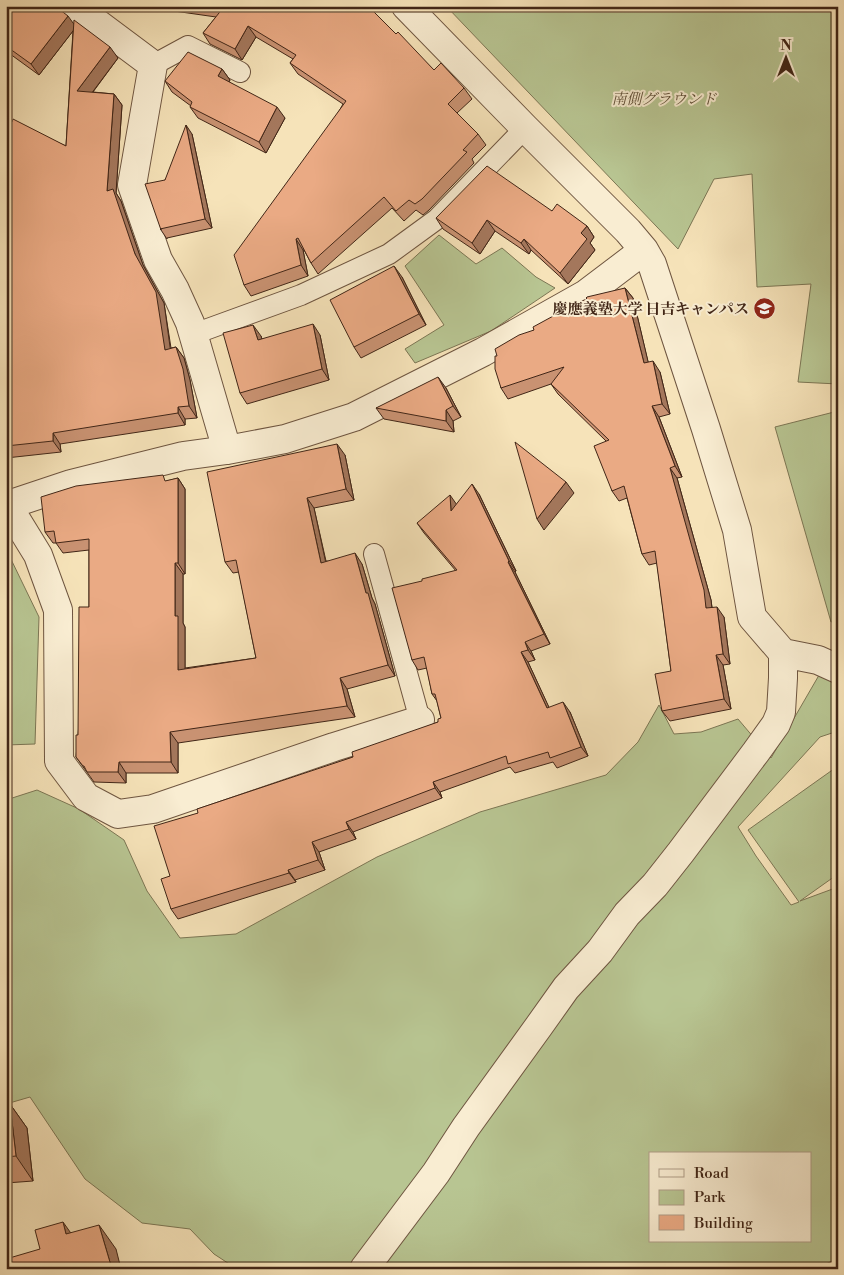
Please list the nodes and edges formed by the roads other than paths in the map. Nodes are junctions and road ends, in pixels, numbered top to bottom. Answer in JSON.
{"nodes":[{"id":1,"x":74,"y":6,"type":"edge"},
{"id":2,"x":406,"y":6,"type":"edge"},
{"id":3,"x":153,"y":65,"type":"junction"},
{"id":4,"x":240,"y":72,"type":"dead end"},
{"id":5,"x":525,"y":128,"type":"junction"},
{"id":6,"x":644,"y":250,"type":"junction"},
{"id":7,"x":194,"y":334,"type":"junction"},
{"id":8,"x":227,"y":450,"type":"junction"},
{"id":9,"x":7,"y":504,"type":"edge"},
{"id":10,"x":374,"y":554,"type":"dead end"},
{"id":11,"x":783,"y":653,"type":"junction"},
{"id":12,"x":838,"y":669,"type":"edge"},
{"id":13,"x":420,"y":720,"type":"joint"},
{"id":14,"x":364,"y":1269,"type":"edge"}],
"edges":[{"from":1,"to":3,"type":"street"},
{"from":2,"to":5,"type":"street"},
{"from":3,"to":4,"type":"lane"},
{"from":3,"to":7,"type":"street"},
{"from":5,"to":6,"type":"street"},
{"from":5,"to":7,"type":"lane"},
{"from":6,"to":8,"type":"street"},
{"from":6,"to":11,"type":"street"},
{"from":7,"to":8,"type":"street"},
{"from":8,"to":9,"type":"street"},
{"from":9,"to":13,"type":"street"},
{"from":10,"to":13,"type":"lane"},
{"from":11,"to":12,"type":"street"},
{"from":11,"to":14,"type":"street"}]}
